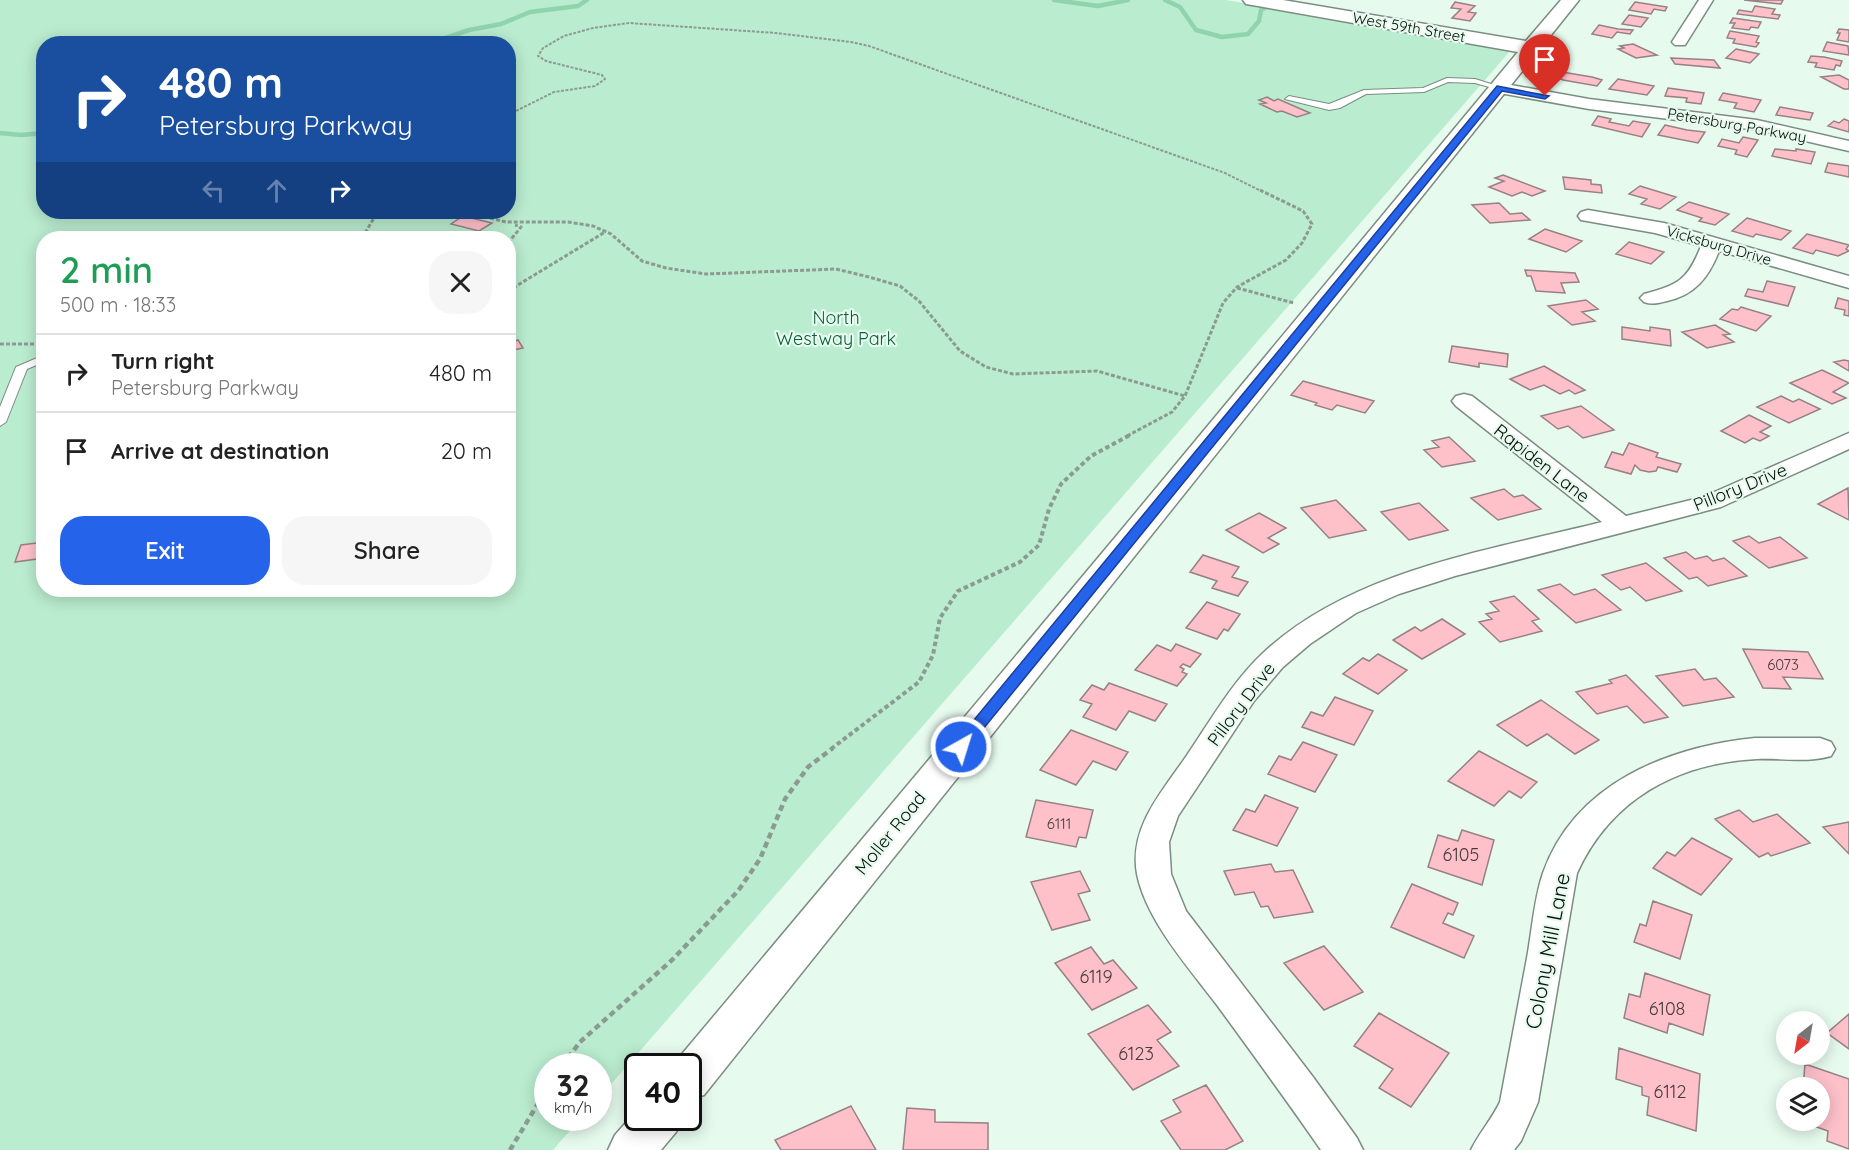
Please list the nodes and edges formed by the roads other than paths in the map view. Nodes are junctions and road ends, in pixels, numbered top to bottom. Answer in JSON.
{"nodes":[{"id":1,"x":1252,"y":0,"type":"edge"},
{"id":2,"x":1570,"y":0,"type":"edge"},
{"id":3,"x":1706,"y":0,"type":"edge"},
{"id":4,"x":1680,"y":42,"type":"dead end"},
{"id":5,"x":1532,"y":48,"type":"junction"},
{"id":6,"x":1503,"y":84,"type":"junction"},
{"id":7,"x":1289,"y":99,"type":"dead end"},
{"id":8,"x":1849,"y":146,"type":"edge"},
{"id":9,"x":1588,"y":216,"type":"dead end"},
{"id":10,"x":1712,"y":243,"type":"junction"},
{"id":11,"x":1849,"y":282,"type":"edge"},
{"id":12,"x":1651,"y":298,"type":"dead end"},
{"id":13,"x":36,"y":361,"type":"edge"},
{"id":14,"x":1464,"y":401,"type":"dead end"},
{"id":15,"x":0,"y":422,"type":"edge"},
{"id":16,"x":1849,"y":440,"type":"edge"},
{"id":17,"x":1621,"y":525,"type":"junction"},
{"id":18,"x":1820,"y":749,"type":"dead end"},
{"id":19,"x":702,"y":1064,"type":"edge"},
{"id":20,"x":648,"y":1131,"type":"edge"},
{"id":21,"x":632,"y":1150,"type":"edge"},
{"id":22,"x":1343,"y":1150,"type":"edge"},
{"id":23,"x":1491,"y":1150,"type":"edge"}],
"edges":[{"from":1,"to":5,"type":"street","name":"West 59th Street"},
{"from":2,"to":5,"type":"street","name":"Moller Road"},
{"from":3,"to":4,"type":"street"},
{"from":5,"to":6,"type":"street","name":"Moller Road"},
{"from":6,"to":7,"type":"lane"},
{"from":6,"to":8,"type":"street","name":"Petersburg Parkway"},
{"from":6,"to":19,"type":"street","name":"Moller Road"},
{"from":9,"to":10,"type":"street","name":"Vicksburg Drive"},
{"from":10,"to":11,"type":"street","name":"Vicksburg Drive"},
{"from":10,"to":12,"type":"street"},
{"from":13,"to":15,"type":"lane"},
{"from":14,"to":17,"type":"street","name":"Rapiden Lane"},
{"from":16,"to":17,"type":"street","name":"Pillory Drive"},
{"from":17,"to":22,"type":"street","name":"Pillory Drive"},
{"from":18,"to":23,"type":"street","name":"Colony Mill Lane"},
{"from":20,"to":21,"type":"street"}]}
